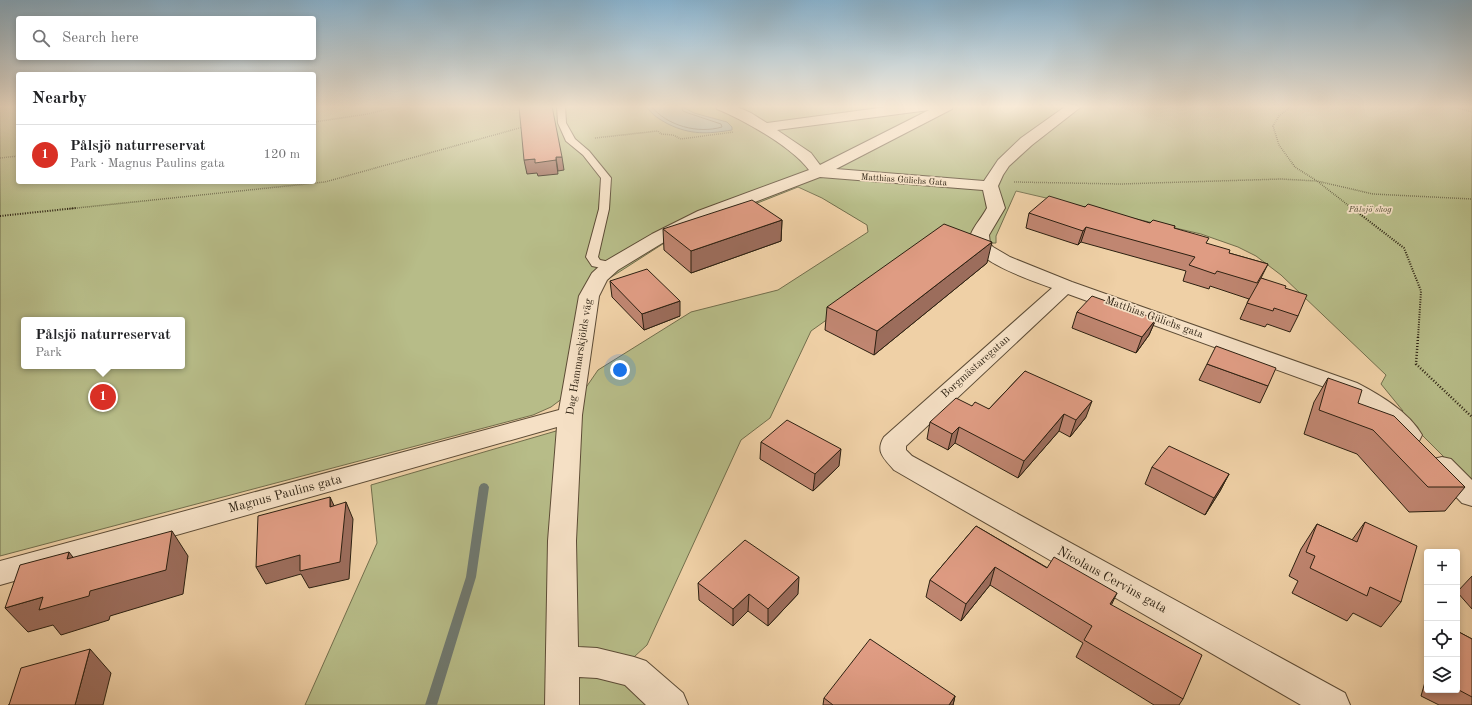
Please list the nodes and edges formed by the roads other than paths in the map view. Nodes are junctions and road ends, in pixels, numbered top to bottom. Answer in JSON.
{"nodes":[{"id":1,"x":570,"y":139,"type":"edge"},
{"id":2,"x":780,"y":139,"type":"edge"},
{"id":3,"x":883,"y":139,"type":"edge"},
{"id":4,"x":1032,"y":139,"type":"edge"},
{"id":5,"x":818,"y":172,"type":"junction"},
{"id":6,"x":991,"y":184,"type":"junction"},
{"id":7,"x":611,"y":266,"type":"junction"},
{"id":8,"x":1065,"y":286,"type":"junction"},
{"id":9,"x":570,"y":415,"type":"junction"},
{"id":10,"x":893,"y":452,"type":"joint"},
{"id":11,"x":1472,"y":496,"type":"edge"},
{"id":12,"x":0,"y":573,"type":"edge"},
{"id":13,"x":561,"y":661,"type":"junction"},
{"id":14,"x":562,"y":705,"type":"edge"},
{"id":15,"x":671,"y":705,"type":"edge"},
{"id":16,"x":1333,"y":705,"type":"edge"}],
"edges":[{"from":1,"to":7,"type":"lane"},
{"from":2,"to":5,"type":"street"},
{"from":3,"to":5,"type":"street","name":"Dag Hammarskjölds väg"},
{"from":4,"to":6,"type":"street"},
{"from":5,"to":6,"type":"street","name":"Matthias Gülichs Gata"},
{"from":5,"to":7,"type":"street","name":"Dag Hammarskjölds väg"},
{"from":6,"to":8,"type":"street","name":"Matthias Gülichs gata"},
{"from":7,"to":9,"type":"street","name":"Dag Hammarskjölds väg"},
{"from":8,"to":10,"type":"street","name":"Borgmästaregatan"},
{"from":8,"to":11,"type":"street","name":"Matthias Gülichs gata"},
{"from":9,"to":12,"type":"street","name":"Magnus Paulins gata"},
{"from":9,"to":13,"type":"street","name":"Dag Hammarskjölds väg"},
{"from":10,"to":16,"type":"street","name":"Nicolaus Cervins gata"},
{"from":13,"to":14,"type":"street","name":"Dag Hammarskjölds väg"},
{"from":13,"to":15,"type":"street"}]}
